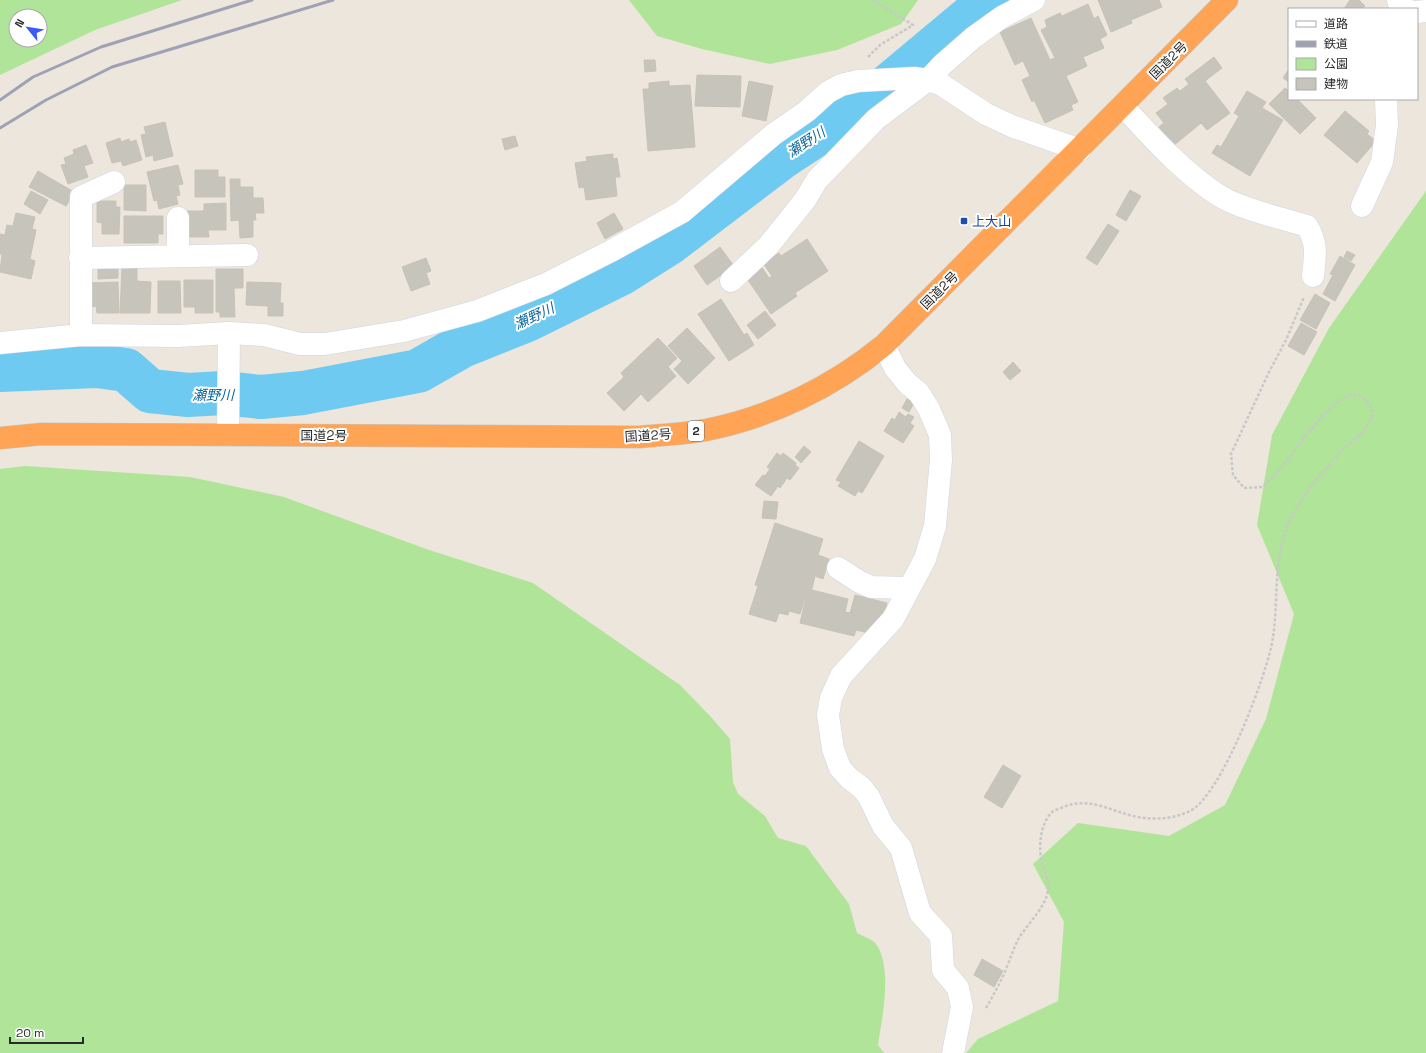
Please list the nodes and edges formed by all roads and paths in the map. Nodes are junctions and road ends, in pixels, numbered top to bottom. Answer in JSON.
{"nodes":[{"id":1,"x":873,"y":0,"type":"edge"},
{"id":2,"x":1034,"y":0,"type":"edge"},
{"id":3,"x":1227,"y":0,"type":"edge"},
{"id":4,"x":1398,"y":0,"type":"edge"},
{"id":5,"x":1405,"y":8,"type":"edge"},
{"id":6,"x":921,"y":79,"type":"junction"},
{"id":7,"x":850,"y":83,"type":"junction"},
{"id":8,"x":1386,"y":100,"type":"edge"},
{"id":9,"x":1123,"y":106,"type":"junction"},
{"id":10,"x":1080,"y":150,"type":"junction"},
{"id":11,"x":114,"y":182,"type":"dead end"},
{"id":12,"x":1362,"y":206,"type":"dead end"},
{"id":13,"x":178,"y":218,"type":"dead end"},
{"id":14,"x":247,"y":255,"type":"dead end"},
{"id":15,"x":178,"y":256,"type":"junction"},
{"id":16,"x":80,"y":258,"type":"junction"},
{"id":17,"x":1313,"y":276,"type":"joint"},
{"id":18,"x":731,"y":281,"type":"dead end"},
{"id":19,"x":229,"y":333,"type":"junction"},
{"id":20,"x":81,"y":335,"type":"junction"},
{"id":21,"x":0,"y":343,"type":"edge"},
{"id":22,"x":884,"y":345,"type":"junction"},
{"id":23,"x":228,"y":435,"type":"junction"},
{"id":24,"x":0,"y":438,"type":"edge"},
{"id":25,"x":838,"y":568,"type":"dead end"},
{"id":26,"x":909,"y":588,"type":"junction"},
{"id":27,"x":985,"y":1010,"type":"dead end"},
{"id":28,"x":953,"y":1053,"type":"edge"}],
"edges":[{"from":1,"to":7,"type":"path"},
{"from":2,"to":6,"type":"street"},
{"from":3,"to":9,"type":"highway","name":"国道2号","number":"2"},
{"from":4,"to":5,"type":"street"},
{"from":6,"to":7,"type":"street"},
{"from":6,"to":10,"type":"street"},
{"from":6,"to":18,"type":"street"},
{"from":7,"to":19,"type":"street"},
{"from":8,"to":12,"type":"street"},
{"from":9,"to":10,"type":"highway","name":"国道2号","number":"2"},
{"from":9,"to":17,"type":"street"},
{"from":10,"to":22,"type":"highway","name":"国道2号","number":"2"},
{"from":11,"to":16,"type":"street"},
{"from":13,"to":15,"type":"street"},
{"from":14,"to":15,"type":"street"},
{"from":15,"to":16,"type":"street"},
{"from":16,"to":20,"type":"street"},
{"from":17,"to":27,"type":"path"},
{"from":19,"to":20,"type":"street"},
{"from":19,"to":23,"type":"street"},
{"from":20,"to":21,"type":"street"},
{"from":22,"to":23,"type":"highway","name":"国道2号","number":"2"},
{"from":22,"to":26,"type":"street"},
{"from":23,"to":24,"type":"highway","name":"国道2号","number":"2"},
{"from":25,"to":26,"type":"street"},
{"from":26,"to":28,"type":"street"}]}
